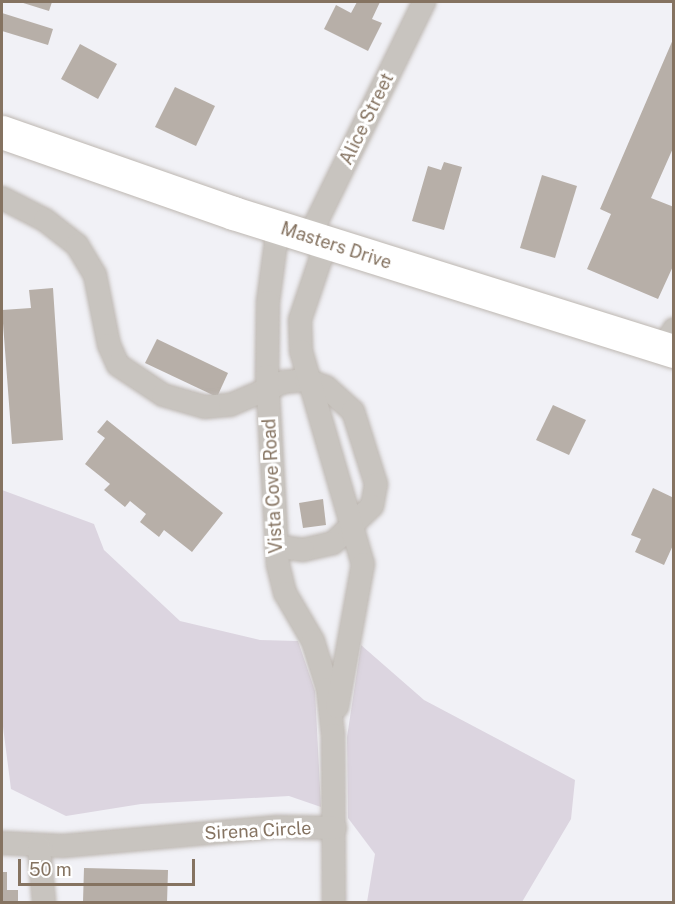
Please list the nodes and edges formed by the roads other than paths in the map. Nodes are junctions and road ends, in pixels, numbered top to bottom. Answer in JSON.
{"nodes":[{"id":1,"x":424,"y":2,"type":"edge"},
{"id":2,"x":2,"y":132,"type":"edge"},
{"id":3,"x":2,"y":198,"type":"edge"},
{"id":4,"x":278,"y":227,"type":"junction"},
{"id":5,"x":318,"y":240,"type":"junction"},
{"id":6,"x":670,"y":342,"type":"edge"},
{"id":7,"x":306,"y":380,"type":"junction"},
{"id":8,"x":268,"y":392,"type":"junction"},
{"id":9,"x":353,"y":529,"type":"junction"},
{"id":10,"x":276,"y":546,"type":"junction"},
{"id":11,"x":333,"y":735,"type":"junction"},
{"id":12,"x":335,"y":828,"type":"junction"},
{"id":13,"x":2,"y":843,"type":"edge"},
{"id":14,"x":39,"y":847,"type":"junction"},
{"id":15,"x":45,"y":903,"type":"edge"},
{"id":16,"x":334,"y":903,"type":"edge"}],
"edges":[{"from":1,"to":5,"type":"street","name":"Alice Street"},
{"from":2,"to":4,"type":"street","name":"Masters Drive"},
{"from":3,"to":8,"type":"street"},
{"from":4,"to":5,"type":"street","name":"Masters Drive"},
{"from":4,"to":8,"type":"street","name":"Vista Cove Road"},
{"from":5,"to":6,"type":"street","name":"Masters Drive"},
{"from":5,"to":7,"type":"street","name":"Vista Cove Road"},
{"from":7,"to":8,"type":"street"},
{"from":7,"to":9,"type":"street","name":"Vista Cove Road"},
{"from":7,"to":9,"type":"street"},
{"from":8,"to":10,"type":"street","name":"Vista Cove Road"},
{"from":9,"to":10,"type":"street"},
{"from":9,"to":11,"type":"street","name":"Vista Cove Road"},
{"from":10,"to":11,"type":"street","name":"Vista Cove Road"},
{"from":11,"to":12,"type":"street","name":"Vista Cove Road"},
{"from":12,"to":14,"type":"street","name":"Sirena Circle"},
{"from":12,"to":16,"type":"street","name":"Vista Cove Road"},
{"from":13,"to":14,"type":"street","name":"Sirena Circle"},
{"from":14,"to":15,"type":"street"}]}
